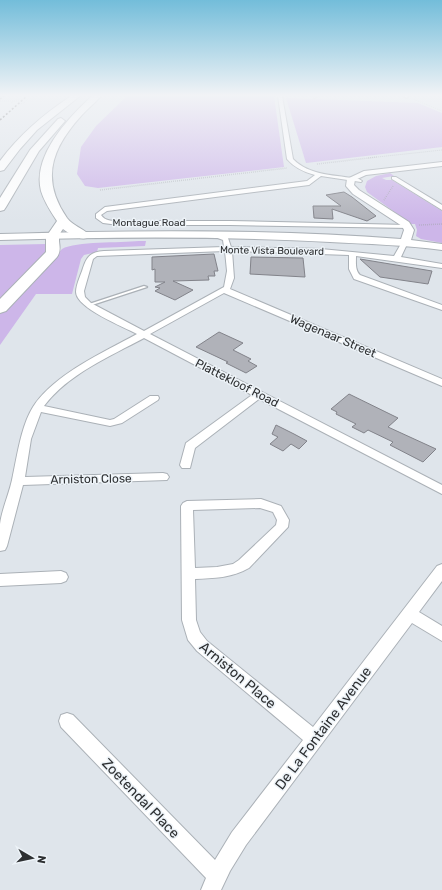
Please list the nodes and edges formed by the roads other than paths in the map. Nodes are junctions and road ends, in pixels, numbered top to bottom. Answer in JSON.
{"nodes":[{"id":1,"x":17,"y":138,"type":"edge"},
{"id":2,"x":25,"y":138,"type":"edge"},
{"id":3,"x":44,"y":138,"type":"edge"},
{"id":4,"x":61,"y":138,"type":"edge"},
{"id":5,"x":287,"y":138,"type":"edge"},
{"id":6,"x":0,"y":153,"type":"edge"},
{"id":7,"x":442,"y":164,"type":"edge"},
{"id":8,"x":0,"y":168,"type":"edge"},
{"id":9,"x":320,"y":174,"type":"junction"},
{"id":10,"x":394,"y":178,"type":"dead end"},
{"id":11,"x":355,"y":180,"type":"junction"},
{"id":12,"x":0,"y":207,"type":"edge"},
{"id":13,"x":442,"y":208,"type":"edge"},
{"id":14,"x":62,"y":222,"type":"junction"},
{"id":15,"x":357,"y":226,"type":"junction"},
{"id":16,"x":411,"y":226,"type":"junction"},
{"id":17,"x":212,"y":234,"type":"junction"},
{"id":18,"x":82,"y":235,"type":"junction"},
{"id":19,"x":52,"y":238,"type":"junction"},
{"id":20,"x":316,"y":238,"type":"junction"},
{"id":21,"x":2,"y":239,"type":"edge"},
{"id":22,"x":338,"y":239,"type":"junction"},
{"id":23,"x":405,"y":242,"type":"junction"},
{"id":24,"x":227,"y":244,"type":"junction"},
{"id":25,"x":442,"y":247,"type":"edge"},
{"id":26,"x":353,"y":253,"type":"junction"},
{"id":27,"x":396,"y":259,"type":"junction"},
{"id":28,"x":442,"y":266,"type":"edge"},
{"id":29,"x":145,"y":287,"type":"dead end"},
{"id":30,"x":225,"y":290,"type":"junction"},
{"id":31,"x":88,"y":305,"type":"junction"},
{"id":32,"x":0,"y":308,"type":"edge"},
{"id":33,"x":442,"y":308,"type":"edge"},
{"id":34,"x":143,"y":334,"type":"junction"},
{"id":35,"x":442,"y":383,"type":"edge"},
{"id":36,"x":258,"y":395,"type":"junction"},
{"id":37,"x":154,"y":398,"type":"dead end"},
{"id":38,"x":37,"y":408,"type":"junction"},
{"id":39,"x":186,"y":465,"type":"dead end"},
{"id":40,"x":163,"y":477,"type":"dead end"},
{"id":41,"x":18,"y":481,"type":"junction"},
{"id":42,"x":442,"y":490,"type":"edge"},
{"id":43,"x":0,"y":546,"type":"edge"},
{"id":44,"x":442,"y":570,"type":"edge"},
{"id":45,"x":187,"y":574,"type":"junction"},
{"id":46,"x":61,"y":577,"type":"dead end"},
{"id":47,"x":0,"y":580,"type":"edge"},
{"id":48,"x":410,"y":614,"type":"junction"},
{"id":49,"x":442,"y":634,"type":"edge"},
{"id":50,"x":67,"y":721,"type":"dead end"},
{"id":51,"x":314,"y":738,"type":"junction"},
{"id":52,"x":213,"y":883,"type":"edge"}],
"edges":[{"from":1,"to":6,"type":"highway"},
{"from":2,"to":8,"type":"highway"},
{"from":3,"to":12,"type":"highway"},
{"from":4,"to":14,"type":"highway"},
{"from":5,"to":9,"type":"street"},
{"from":7,"to":11,"type":"main road"},
{"from":9,"to":11,"type":"street"},
{"from":9,"to":15,"type":"street","name":"Montague Road"},
{"from":10,"to":13,"type":"street"},
{"from":11,"to":16,"type":"main road"},
{"from":14,"to":18,"type":"highway"},
{"from":14,"to":19,"type":"highway"},
{"from":15,"to":16,"type":"street","name":"Montague Road"},
{"from":15,"to":22,"type":"main road"},
{"from":16,"to":23,"type":"main road"},
{"from":17,"to":18,"type":"main road","name":"Monte Vista Boulevard"},
{"from":17,"to":20,"type":"main road","name":"Monte Vista Boulevard"},
{"from":17,"to":24,"type":"street"},
{"from":18,"to":19,"type":"main road","name":"Monte Vista Boulevard"},
{"from":19,"to":21,"type":"main road","name":"Monte Vista Boulevard"},
{"from":19,"to":24,"type":"main road","name":"Monte Vista Boulevard"},
{"from":19,"to":32,"type":"highway"},
{"from":20,"to":22,"type":"main road","name":"Monte Vista Boulevard"},
{"from":20,"to":24,"type":"main road","name":"Monte Vista Boulevard"},
{"from":22,"to":23,"type":"main road","name":"Monte Vista Boulevard"},
{"from":23,"to":25,"type":"main road","name":"Monte Vista Boulevard"},
{"from":23,"to":27,"type":"street"},
{"from":24,"to":26,"type":"street","name":"Monte Vista Boulevard"},
{"from":24,"to":30,"type":"street"},
{"from":24,"to":31,"type":"street","name":"Monte Vista Boulevard"},
{"from":26,"to":27,"type":"street","name":"Monte Vista Boulevard"},
{"from":26,"to":33,"type":"street"},
{"from":27,"to":28,"type":"street","name":"Monte Vista Boulevard"},
{"from":29,"to":31,"type":"lane"},
{"from":30,"to":34,"type":"street"},
{"from":30,"to":35,"type":"street","name":"Wagenaar Street"},
{"from":31,"to":34,"type":"street","name":"Plattekloof Road"},
{"from":34,"to":36,"type":"street","name":"Plattekloof Road"},
{"from":34,"to":38,"type":"street"},
{"from":36,"to":39,"type":"street"},
{"from":36,"to":42,"type":"street","name":"Plattekloof Road"},
{"from":37,"to":38,"type":"street"},
{"from":38,"to":41,"type":"street"},
{"from":40,"to":41,"type":"street","name":"Arniston Close"},
{"from":41,"to":43,"type":"street"},
{"from":44,"to":48,"type":"street","name":"De La Fontaine Avenue"},
{"from":45,"to":45,"type":"street","name":"Arniston Place"},
{"from":45,"to":51,"type":"street","name":"Arniston Place"},
{"from":46,"to":47,"type":"street"},
{"from":48,"to":49,"type":"street"},
{"from":48,"to":51,"type":"street","name":"De La Fontaine Avenue"},
{"from":50,"to":52,"type":"street","name":"Zoetendal Place"},
{"from":51,"to":52,"type":"street","name":"De La Fontaine Avenue"}]}
